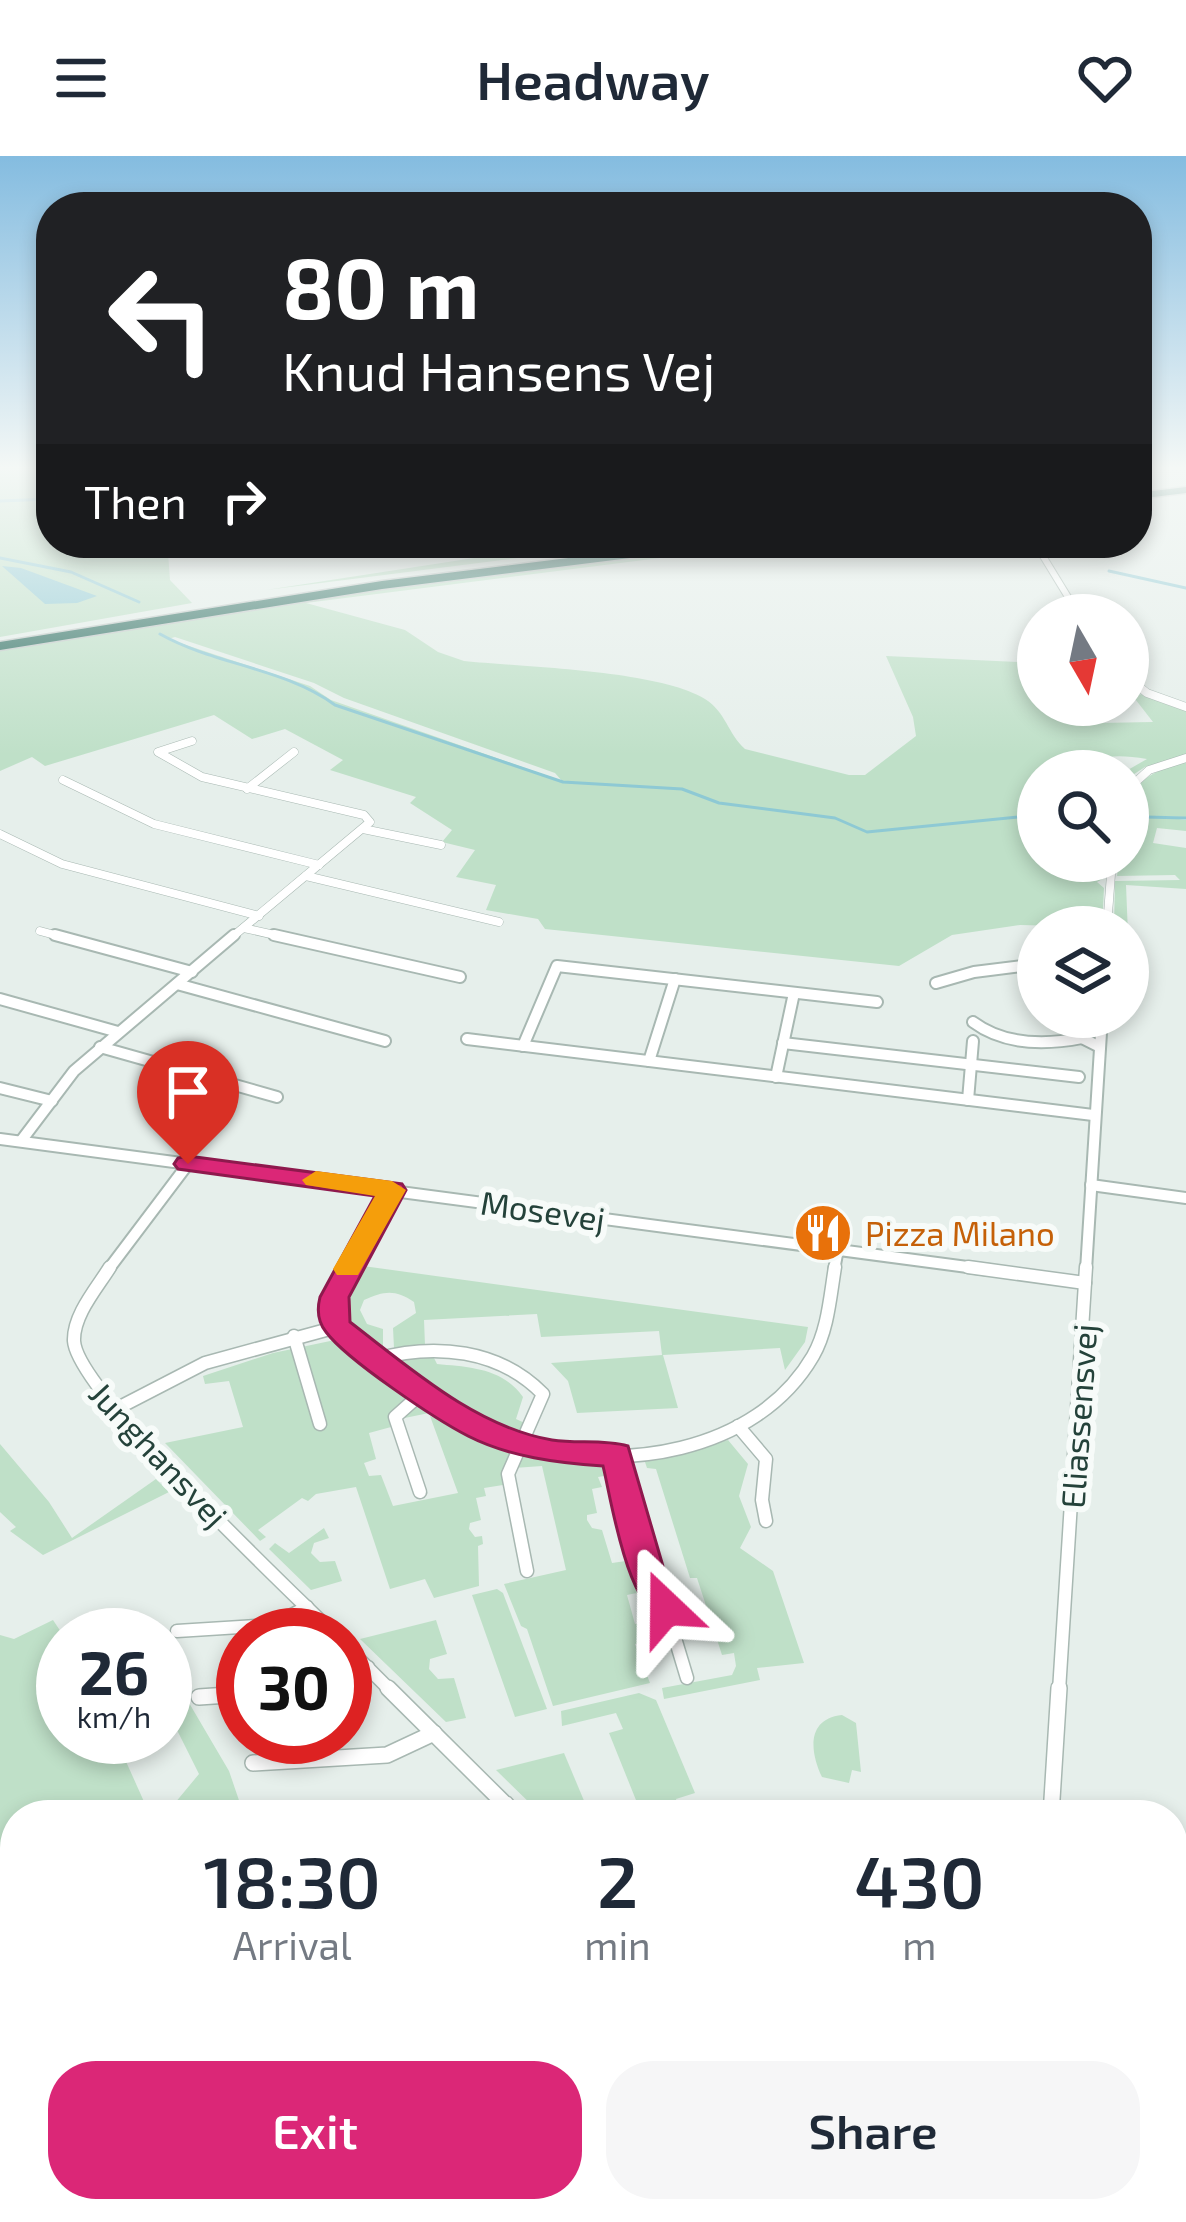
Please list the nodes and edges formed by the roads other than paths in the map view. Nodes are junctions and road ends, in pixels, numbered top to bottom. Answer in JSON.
{"nodes":[{"id":1,"x":520,"y":562,"type":"edge"},
{"id":2,"x":563,"y":562,"type":"edge"},
{"id":3,"x":1047,"y":562,"type":"edge"},
{"id":4,"x":1066,"y":594,"type":"edge"},
{"id":5,"x":0,"y":643,"type":"edge"},
{"id":6,"x":1149,"y":693,"type":"edge"},
{"id":7,"x":1186,"y":707,"type":"edge"},
{"id":8,"x":192,"y":741,"type":"dead end"},
{"id":9,"x":294,"y":752,"type":"dead end"},
{"id":10,"x":1186,"y":758,"type":"edge"},
{"id":11,"x":1149,"y":770,"type":"edge"},
{"id":12,"x":63,"y":780,"type":"dead end"},
{"id":13,"x":247,"y":789,"type":"junction"},
{"id":14,"x":363,"y":829,"type":"junction"},
{"id":15,"x":0,"y":834,"type":"edge"},
{"id":16,"x":441,"y":845,"type":"dead end"},
{"id":17,"x":319,"y":865,"type":"junction"},
{"id":18,"x":306,"y":876,"type":"junction"},
{"id":19,"x":259,"y":916,"type":"junction"},
{"id":20,"x":499,"y":922,"type":"dead end"},
{"id":21,"x":244,"y":928,"type":"junction"},
{"id":22,"x":40,"y":931,"type":"dead end"},
{"id":23,"x":1017,"y":968,"type":"edge"},
{"id":24,"x":192,"y":972,"type":"junction"},
{"id":25,"x":454,"y":973,"type":"dead end"},
{"id":26,"x":675,"y":979,"type":"junction"},
{"id":27,"x":936,"y":982,"type":"dead end"},
{"id":28,"x":177,"y":984,"type":"junction"},
{"id":29,"x":794,"y":993,"type":"junction"},
{"id":30,"x":0,"y":999,"type":"edge"},
{"id":31,"x":878,"y":1002,"type":"dead end"},
{"id":32,"x":973,"y":1022,"type":"dead end"},
{"id":33,"x":118,"y":1032,"type":"junction"},
{"id":34,"x":1017,"y":1037,"type":"edge"},
{"id":35,"x":1024,"y":1038,"type":"edge"},
{"id":36,"x":1082,"y":1038,"type":"joint"},
{"id":37,"x":1101,"y":1038,"type":"edge"},
{"id":38,"x":466,"y":1039,"type":"dead end"},
{"id":39,"x":386,"y":1041,"type":"dead end"},
{"id":40,"x":973,"y":1041,"type":"dead end"},
{"id":41,"x":783,"y":1043,"type":"junction"},
{"id":42,"x":523,"y":1046,"type":"junction"},
{"id":43,"x":100,"y":1047,"type":"junction"},
{"id":44,"x":1100,"y":1047,"type":"junction"},
{"id":45,"x":650,"y":1061,"type":"junction"},
{"id":46,"x":971,"y":1065,"type":"junction"},
{"id":47,"x":776,"y":1077,"type":"junction"},
{"id":48,"x":1078,"y":1078,"type":"dead end"},
{"id":49,"x":224,"y":1082,"type":"junction"},
{"id":50,"x":0,"y":1088,"type":"edge"},
{"id":51,"x":277,"y":1097,"type":"dead end"},
{"id":52,"x":968,"y":1100,"type":"junction"},
{"id":53,"x":52,"y":1101,"type":"junction"},
{"id":54,"x":190,"y":1114,"type":"dead end"},
{"id":55,"x":1093,"y":1115,"type":"junction"},
{"id":56,"x":0,"y":1139,"type":"edge"},
{"id":57,"x":21,"y":1142,"type":"junction"},
{"id":58,"x":188,"y":1164,"type":"junction"},
{"id":59,"x":1091,"y":1185,"type":"junction"},
{"id":60,"x":392,"y":1190,"type":"junction"},
{"id":61,"x":1186,"y":1198,"type":"edge"},
{"id":62,"x":838,"y":1249,"type":"junction"},
{"id":63,"x":1085,"y":1283,"type":"junction"},
{"id":64,"x":338,"y":1327,"type":"junction"},
{"id":65,"x":294,"y":1336,"type":"junction"},
{"id":66,"x":376,"y":1359,"type":"junction"},
{"id":67,"x":423,"y":1392,"type":"junction"},
{"id":68,"x":116,"y":1409,"type":"junction"},
{"id":69,"x":320,"y":1424,"type":"dead end"},
{"id":70,"x":738,"y":1426,"type":"junction"},
{"id":71,"x":522,"y":1444,"type":"junction"},
{"id":72,"x":616,"y":1455,"type":"junction"},
{"id":73,"x":420,"y":1492,"type":"dead end"},
{"id":74,"x":766,"y":1521,"type":"dead end"},
{"id":75,"x":527,"y":1571,"type":"dead end"},
{"id":76,"x":307,"y":1607,"type":"joint"},
{"id":77,"x":192,"y":1629,"type":"edge"},
{"id":78,"x":372,"y":1671,"type":"edge"},
{"id":79,"x":687,"y":1678,"type":"dead end"},
{"id":80,"x":216,"y":1696,"type":"edge"},
{"id":81,"x":199,"y":1697,"type":"dead end"},
{"id":82,"x":434,"y":1733,"type":"junction"},
{"id":83,"x":372,"y":1756,"type":"edge"},
{"id":84,"x":502,"y":1800,"type":"edge"},
{"id":85,"x":1052,"y":1800,"type":"edge"}],
"edges":[{"from":1,"to":5,"type":"highway"},
{"from":2,"to":5,"type":"highway"},
{"from":3,"to":4,"type":"street"},
{"from":6,"to":7,"type":"street"},
{"from":8,"to":13,"type":"street"},
{"from":9,"to":13,"type":"street"},
{"from":10,"to":11,"type":"street"},
{"from":12,"to":17,"type":"street"},
{"from":13,"to":14,"type":"street"},
{"from":14,"to":16,"type":"street"},
{"from":14,"to":17,"type":"street"},
{"from":15,"to":19,"type":"street"},
{"from":17,"to":18,"type":"street"},
{"from":18,"to":19,"type":"street"},
{"from":18,"to":20,"type":"street"},
{"from":19,"to":21,"type":"street"},
{"from":21,"to":24,"type":"street"},
{"from":21,"to":25,"type":"street"},
{"from":22,"to":24,"type":"street"},
{"from":23,"to":27,"type":"street"},
{"from":24,"to":28,"type":"street"},
{"from":26,"to":29,"type":"street"},
{"from":26,"to":42,"type":"street"},
{"from":26,"to":45,"type":"street"},
{"from":28,"to":33,"type":"street"},
{"from":28,"to":39,"type":"street"},
{"from":29,"to":31,"type":"street"},
{"from":29,"to":41,"type":"street"},
{"from":30,"to":33,"type":"street"},
{"from":32,"to":34,"type":"street"},
{"from":33,"to":43,"type":"street"},
{"from":35,"to":36,"type":"street"},
{"from":36,"to":44,"type":"street"},
{"from":37,"to":44,"type":"street","name":"Eliassensvej"},
{"from":38,"to":42,"type":"street"},
{"from":40,"to":46,"type":"street"},
{"from":41,"to":46,"type":"street"},
{"from":41,"to":47,"type":"street"},
{"from":42,"to":45,"type":"street"},
{"from":43,"to":49,"type":"street"},
{"from":43,"to":53,"type":"street"},
{"from":44,"to":55,"type":"street","name":"Eliassensvej"},
{"from":45,"to":47,"type":"street"},
{"from":46,"to":48,"type":"street"},
{"from":46,"to":52,"type":"street"},
{"from":47,"to":52,"type":"street"},
{"from":49,"to":51,"type":"street"},
{"from":49,"to":54,"type":"street"},
{"from":50,"to":53,"type":"street"},
{"from":52,"to":55,"type":"street"},
{"from":53,"to":57,"type":"street"},
{"from":55,"to":59,"type":"street","name":"Eliassensvej"},
{"from":56,"to":57,"type":"street","name":"Mosevej"},
{"from":57,"to":58,"type":"street","name":"Mosevej"},
{"from":58,"to":60,"type":"street","name":"Mosevej"},
{"from":58,"to":68,"type":"street","name":"Junghansvej"},
{"from":59,"to":61,"type":"street"},
{"from":59,"to":63,"type":"street","name":"Eliassensvej"},
{"from":60,"to":62,"type":"street","name":"Mosevej"},
{"from":60,"to":64,"type":"street"},
{"from":62,"to":63,"type":"street","name":"Mosevej"},
{"from":62,"to":70,"type":"street"},
{"from":63,"to":85,"type":"street","name":"Eliassensvej"},
{"from":64,"to":65,"type":"street"},
{"from":64,"to":66,"type":"street"},
{"from":65,"to":68,"type":"street"},
{"from":65,"to":69,"type":"street"},
{"from":66,"to":67,"type":"street"},
{"from":66,"to":71,"type":"street"},
{"from":67,"to":71,"type":"street"},
{"from":67,"to":73,"type":"street"},
{"from":68,"to":76,"type":"street","name":"Junghansvej"},
{"from":70,"to":72,"type":"street"},
{"from":70,"to":74,"type":"street"},
{"from":71,"to":72,"type":"street"},
{"from":71,"to":75,"type":"street"},
{"from":72,"to":79,"type":"street"},
{"from":76,"to":77,"type":"street"},
{"from":78,"to":82,"type":"street"},
{"from":80,"to":81,"type":"street"},
{"from":82,"to":83,"type":"street"},
{"from":82,"to":84,"type":"street"}]}
